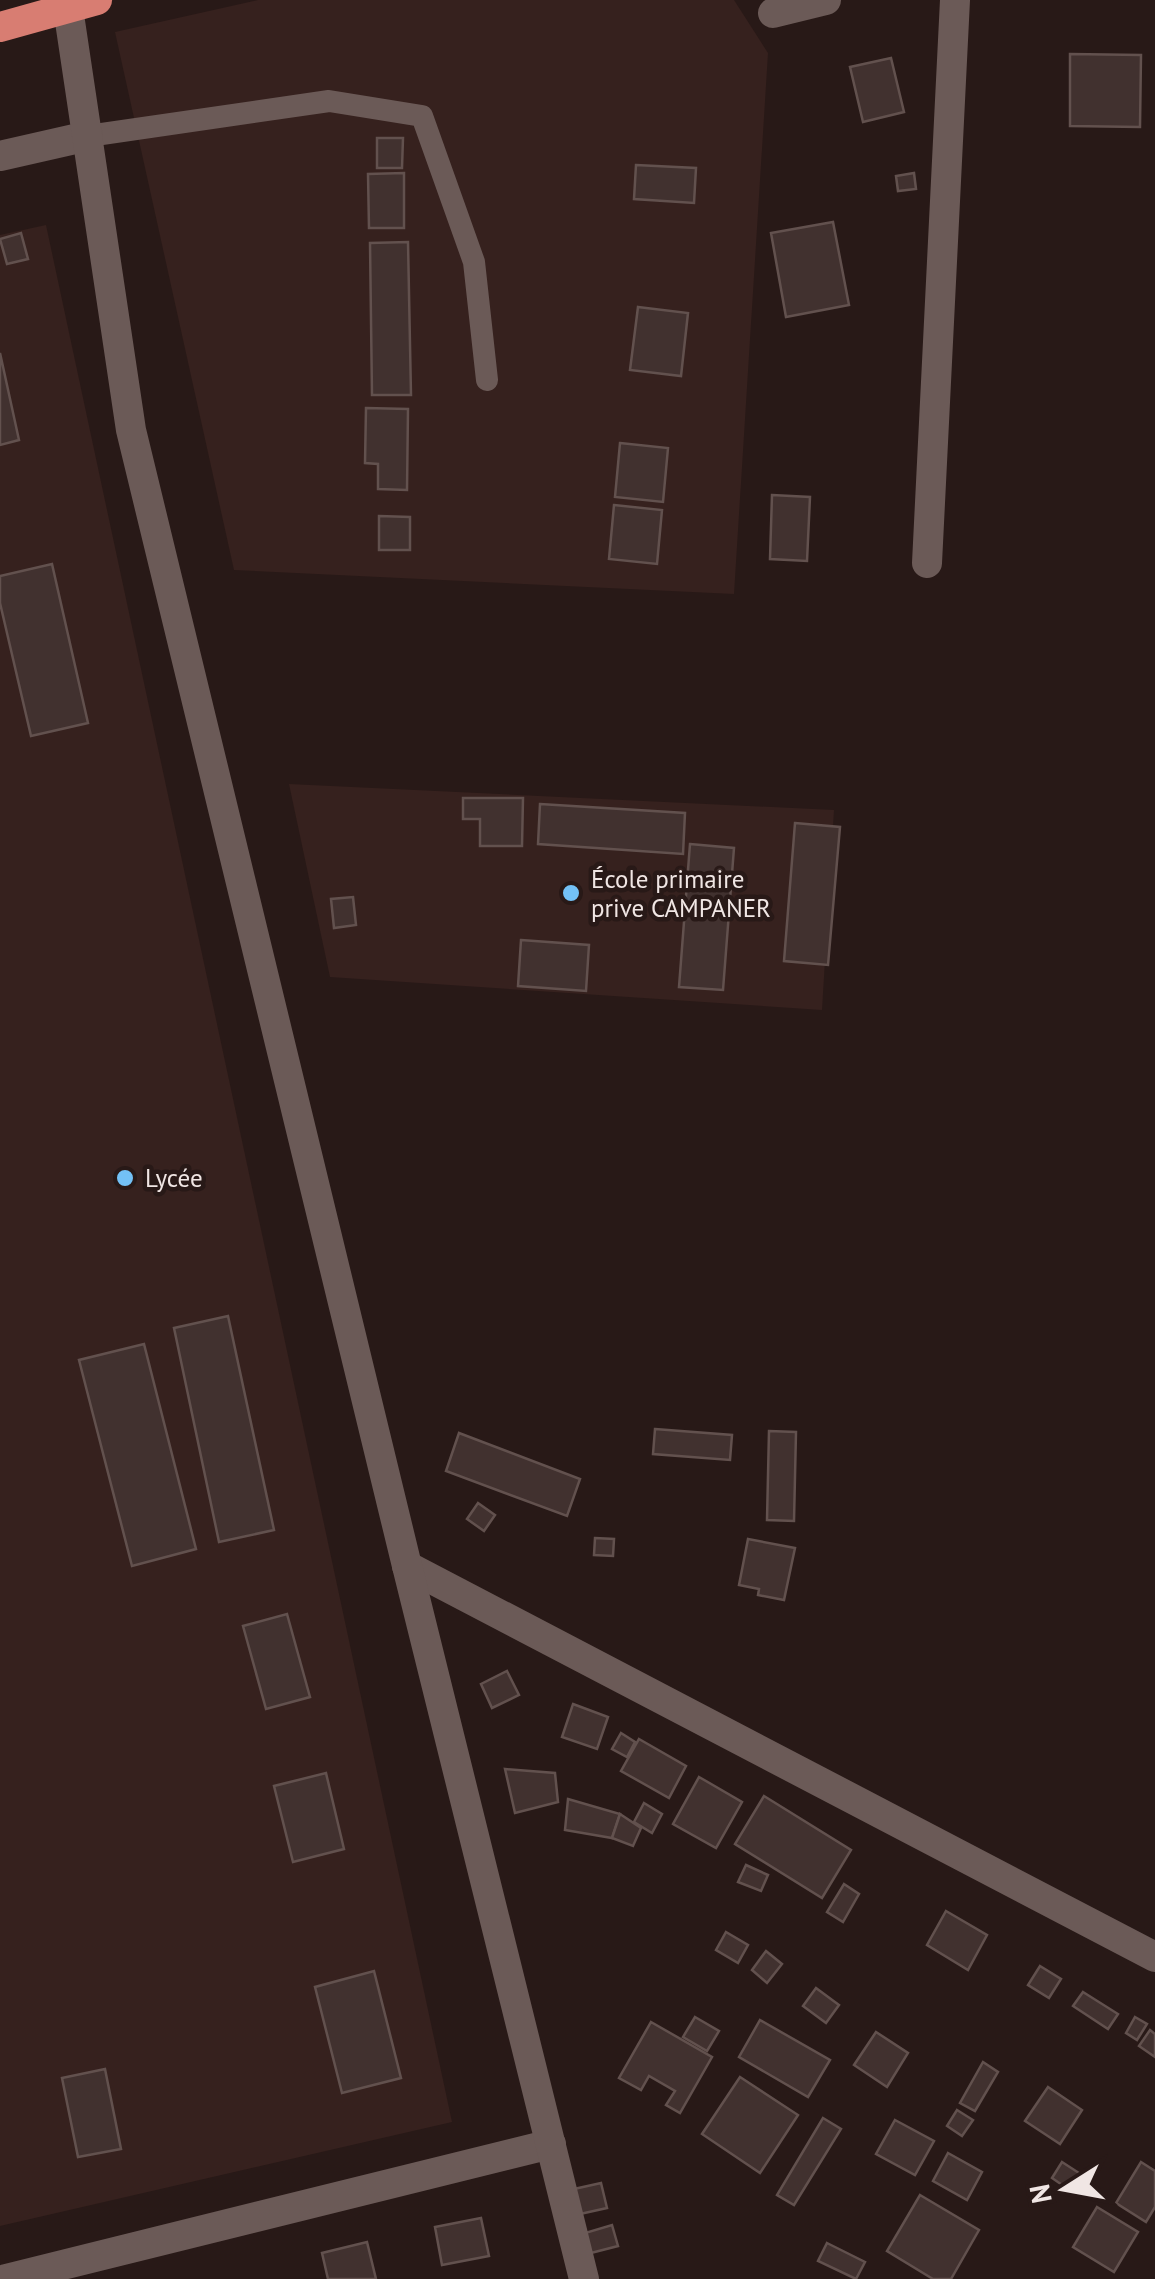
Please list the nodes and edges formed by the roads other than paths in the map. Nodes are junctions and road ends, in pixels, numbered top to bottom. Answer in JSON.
{"nodes":[{"id":1,"x":826,"y":0,"type":"edge"},
{"id":2,"x":956,"y":0,"type":"edge"},
{"id":3,"x":82,"y":4,"type":"edge"},
{"id":4,"x":773,"y":13,"type":"dead end"},
{"id":5,"x":0,"y":27,"type":"edge"},
{"id":6,"x":88,"y":136,"type":"junction"},
{"id":7,"x":0,"y":156,"type":"edge"},
{"id":8,"x":488,"y":380,"type":"dead end"},
{"id":9,"x":927,"y":563,"type":"dead end"},
{"id":10,"x":408,"y":1566,"type":"junction"},
{"id":11,"x":1155,"y":1957,"type":"edge"},
{"id":12,"x":551,"y":2144,"type":"junction"},
{"id":13,"x":111,"y":2267,"type":"edge"},
{"id":14,"x":6,"y":2279,"type":"edge"},
{"id":15,"x":584,"y":2279,"type":"edge"}],
"edges":[{"from":1,"to":4,"type":"street"},
{"from":2,"to":9,"type":"street"},
{"from":3,"to":5,"type":"highway"},
{"from":3,"to":6,"type":"street"},
{"from":6,"to":7,"type":"street"},
{"from":6,"to":8,"type":"lane"},
{"from":6,"to":10,"type":"street"},
{"from":10,"to":11,"type":"street"},
{"from":10,"to":12,"type":"street"},
{"from":12,"to":13,"type":"street"},
{"from":12,"to":15,"type":"street"},
{"from":13,"to":14,"type":"street"}]}
